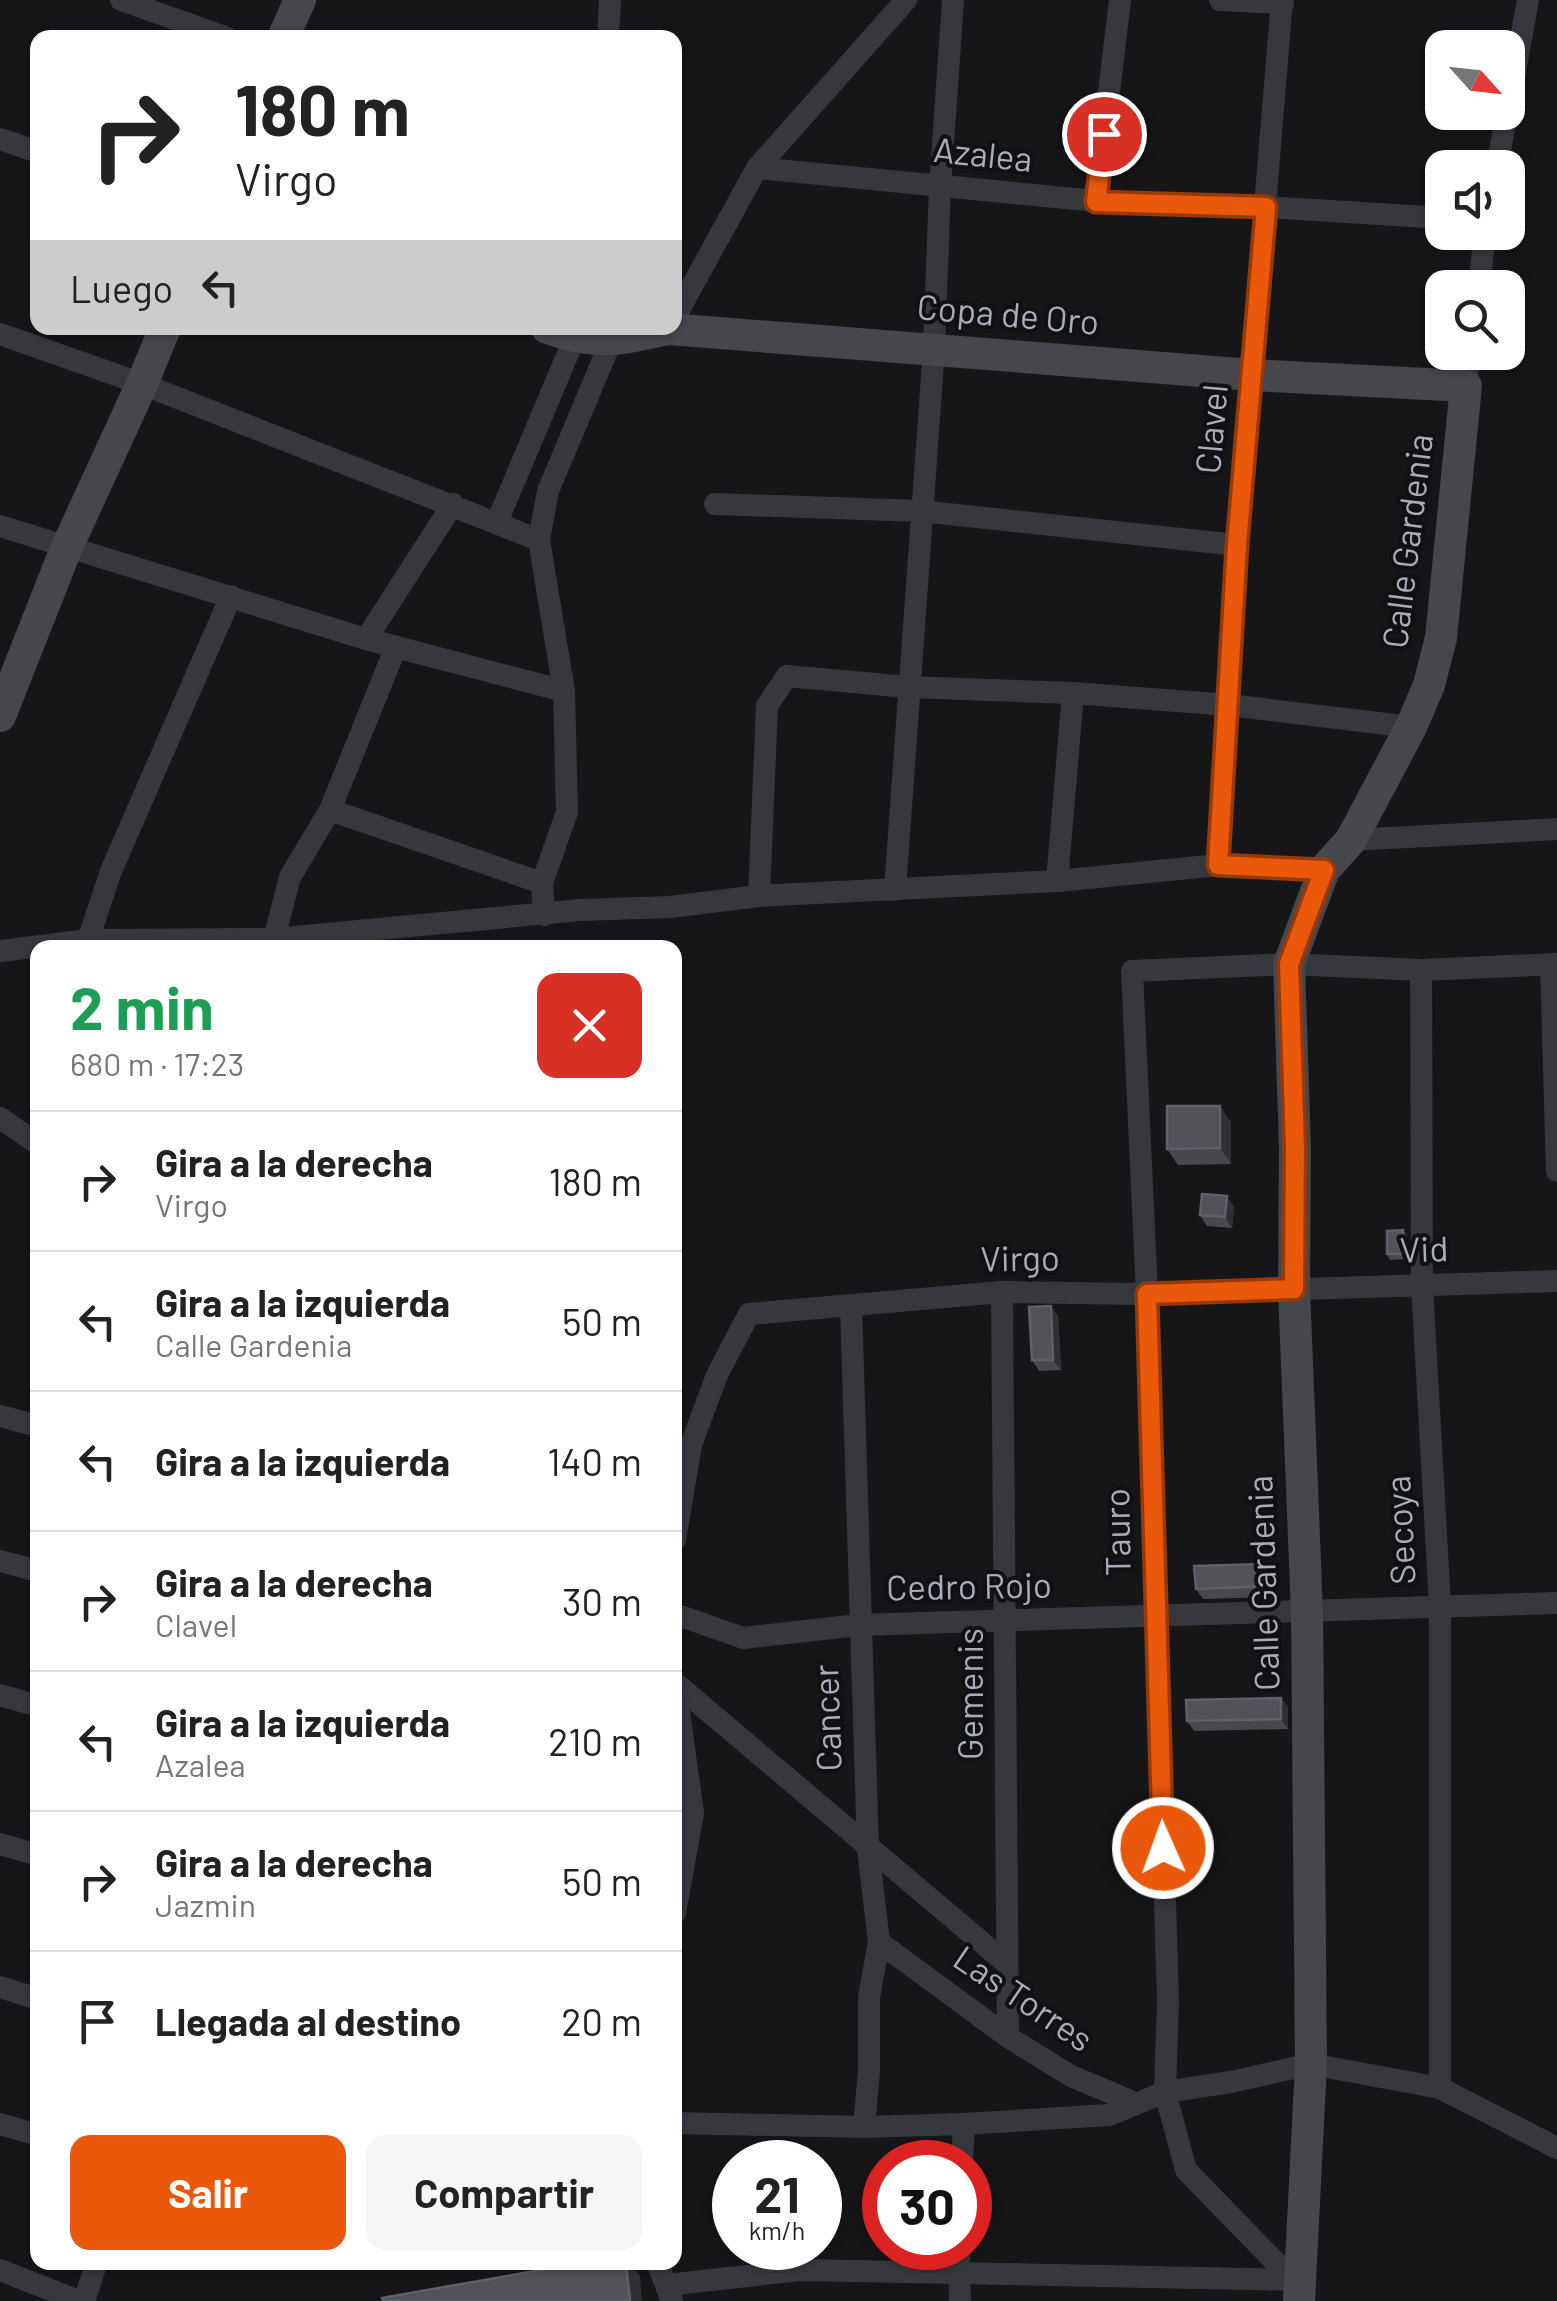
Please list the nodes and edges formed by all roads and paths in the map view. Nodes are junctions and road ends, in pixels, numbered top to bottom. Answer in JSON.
{"nodes":[{"id":1,"x":121,"y":0,"type":"edge"},
{"id":2,"x":300,"y":0,"type":"edge"},
{"id":3,"x":610,"y":0,"type":"edge"},
{"id":4,"x":906,"y":0,"type":"edge"},
{"id":5,"x":953,"y":0,"type":"edge"},
{"id":6,"x":1120,"y":0,"type":"edge"},
{"id":7,"x":1220,"y":0,"type":"edge"},
{"id":8,"x":1528,"y":0,"type":"edge"},
{"id":9,"x":1282,"y":2,"type":"edge"},
{"id":10,"x":205,"y":30,"type":"edge"},
{"id":11,"x":287,"y":30,"type":"edge"},
{"id":12,"x":608,"y":30,"type":"edge"},
{"id":13,"x":1522,"y":30,"type":"edge"},
{"id":14,"x":0,"y":139,"type":"edge"},
{"id":15,"x":30,"y":149,"type":"edge"},
{"id":16,"x":758,"y":168,"type":"junction"},
{"id":17,"x":940,"y":187,"type":"junction"},
{"id":18,"x":1096,"y":202,"type":"junction"},
{"id":19,"x":1266,"y":207,"type":"junction"},
{"id":20,"x":1425,"y":217,"type":"edge"},
{"id":21,"x":682,"y":305,"type":"edge"},
{"id":22,"x":682,"y":326,"type":"edge"},
{"id":23,"x":0,"y":334,"type":"edge"},
{"id":24,"x":162,"y":335,"type":"edge"},
{"id":25,"x":560,"y":335,"type":"edge"},
{"id":26,"x":578,"y":335,"type":"edge"},
{"id":27,"x":634,"y":335,"type":"edge"},
{"id":28,"x":611,"y":341,"type":"junction"},
{"id":29,"x":934,"y":349,"type":"junction"},
{"id":30,"x":1468,"y":370,"type":"edge"},
{"id":31,"x":1252,"y":376,"type":"junction"},
{"id":32,"x":142,"y":384,"type":"junction"},
{"id":33,"x":1466,"y":386,"type":"junction"},
{"id":34,"x":453,"y":504,"type":"junction"},
{"id":35,"x":715,"y":504,"type":"dead end"},
{"id":36,"x":920,"y":511,"type":"junction"},
{"id":37,"x":497,"y":522,"type":"junction"},
{"id":38,"x":0,"y":526,"type":"edge"},
{"id":39,"x":539,"y":540,"type":"junction"},
{"id":40,"x":1237,"y":545,"type":"junction"},
{"id":41,"x":66,"y":549,"type":"junction"},
{"id":42,"x":231,"y":596,"type":"junction"},
{"id":43,"x":366,"y":640,"type":"junction"},
{"id":44,"x":396,"y":646,"type":"junction"},
{"id":45,"x":908,"y":687,"type":"junction"},
{"id":46,"x":564,"y":692,"type":"junction"},
{"id":47,"x":1073,"y":693,"type":"junction"},
{"id":48,"x":1229,"y":705,"type":"junction"},
{"id":49,"x":0,"y":715,"type":"edge"},
{"id":50,"x":1411,"y":727,"type":"junction"},
{"id":51,"x":330,"y":810,"type":"junction"},
{"id":52,"x":1557,"y":829,"type":"edge"},
{"id":53,"x":1351,"y":840,"type":"junction"},
{"id":54,"x":1218,"y":865,"type":"junction"},
{"id":55,"x":1324,"y":870,"type":"junction"},
{"id":56,"x":1058,"y":881,"type":"junction"},
{"id":57,"x":542,"y":883,"type":"junction"},
{"id":58,"x":895,"y":890,"type":"junction"},
{"id":59,"x":759,"y":896,"type":"junction"},
{"id":60,"x":544,"y":915,"type":"junction"},
{"id":61,"x":88,"y":940,"type":"joint"},
{"id":62,"x":274,"y":940,"type":"junction"},
{"id":63,"x":30,"y":947,"type":"edge"},
{"id":64,"x":0,"y":950,"type":"edge"},
{"id":65,"x":1289,"y":964,"type":"junction"},
{"id":66,"x":1554,"y":964,"type":"edge"},
{"id":67,"x":1420,"y":970,"type":"junction"},
{"id":68,"x":0,"y":1118,"type":"edge"},
{"id":69,"x":30,"y":1139,"type":"edge"},
{"id":70,"x":1557,"y":1171,"type":"edge"},
{"id":71,"x":1557,"y":1281,"type":"edge"},
{"id":72,"x":1422,"y":1286,"type":"junction"},
{"id":73,"x":1294,"y":1289,"type":"junction"},
{"id":74,"x":1002,"y":1292,"type":"junction"},
{"id":75,"x":1147,"y":1294,"type":"junction"},
{"id":76,"x":851,"y":1306,"type":"junction"},
{"id":77,"x":0,"y":1416,"type":"edge"},
{"id":78,"x":30,"y":1424,"type":"edge"},
{"id":79,"x":682,"y":1498,"type":"edge"},
{"id":80,"x":0,"y":1561,"type":"edge"},
{"id":81,"x":30,"y":1570,"type":"edge"},
{"id":82,"x":1557,"y":1603,"type":"edge"},
{"id":83,"x":1440,"y":1605,"type":"junction"},
{"id":84,"x":1308,"y":1612,"type":"junction"},
{"id":85,"x":682,"y":1616,"type":"edge"},
{"id":86,"x":1154,"y":1618,"type":"junction"},
{"id":87,"x":1006,"y":1621,"type":"junction"},
{"id":88,"x":859,"y":1625,"type":"junction"},
{"id":89,"x":682,"y":1689,"type":"edge"},
{"id":90,"x":0,"y":1694,"type":"edge"},
{"id":91,"x":30,"y":1703,"type":"edge"},
{"id":92,"x":682,"y":1731,"type":"edge"},
{"id":93,"x":0,"y":1844,"type":"edge"},
{"id":94,"x":868,"y":1849,"type":"junction"},
{"id":95,"x":30,"y":1853,"type":"edge"},
{"id":96,"x":682,"y":1876,"type":"edge"},
{"id":97,"x":878,"y":1942,"type":"junction"},
{"id":98,"x":1005,"y":1962,"type":"junction"},
{"id":99,"x":0,"y":1987,"type":"edge"},
{"id":100,"x":30,"y":1996,"type":"edge"},
{"id":101,"x":1008,"y":2037,"type":"junction"},
{"id":102,"x":1311,"y":2064,"type":"junction"},
{"id":103,"x":1440,"y":2088,"type":"junction"},
{"id":104,"x":1165,"y":2092,"type":"junction"},
{"id":105,"x":1134,"y":2103,"type":"junction"},
{"id":106,"x":682,"y":2122,"type":"edge"},
{"id":107,"x":0,"y":2124,"type":"edge"},
{"id":108,"x":964,"y":2124,"type":"junction"},
{"id":109,"x":864,"y":2126,"type":"junction"},
{"id":110,"x":30,"y":2133,"type":"edge"},
{"id":111,"x":963,"y":2140,"type":"edge"},
{"id":112,"x":1556,"y":2143,"type":"edge"},
{"id":113,"x":0,"y":2270,"type":"edge"},
{"id":114,"x":94,"y":2270,"type":"edge"},
{"id":115,"x":958,"y":2270,"type":"edge"},
{"id":116,"x":958,"y":2274,"type":"junction"},
{"id":117,"x":666,"y":2283,"type":"edge"},
{"id":118,"x":1297,"y":2287,"type":"edge"},
{"id":119,"x":82,"y":2301,"type":"edge"},
{"id":120,"x":960,"y":2301,"type":"edge"}],
"edges":[{"from":1,"to":10,"type":"street"},
{"from":2,"to":11,"type":"street"},
{"from":3,"to":12,"type":"street"},
{"from":4,"to":16,"type":"street"},
{"from":5,"to":17,"type":"street"},
{"from":6,"to":18,"type":"street"},
{"from":7,"to":9,"type":"street"},
{"from":8,"to":13,"type":"street"},
{"from":9,"to":19,"type":"street","name":"Clavel"},
{"from":14,"to":15,"type":"street"},
{"from":16,"to":17,"type":"street","name":"Azalea"},
{"from":16,"to":21,"type":"street"},
{"from":17,"to":18,"type":"street","name":"Azalea"},
{"from":17,"to":29,"type":"street"},
{"from":18,"to":19,"type":"street","name":"Azalea"},
{"from":19,"to":20,"type":"street","name":"Azalea"},
{"from":19,"to":31,"type":"street","name":"Clavel"},
{"from":22,"to":29,"type":"street","name":"Copa de Oro"},
{"from":23,"to":32,"type":"street"},
{"from":24,"to":32,"type":"street"},
{"from":25,"to":37,"type":"street"},
{"from":26,"to":28,"type":"street","name":"Copa de Oro"},
{"from":27,"to":28,"type":"street","name":"Copa de Oro"},
{"from":28,"to":39,"type":"street"},
{"from":29,"to":31,"type":"street","name":"Copa de Oro"},
{"from":29,"to":36,"type":"street"},
{"from":30,"to":33,"type":"street","name":"Calle Gardenia"},
{"from":31,"to":33,"type":"street","name":"Copa de Oro"},
{"from":31,"to":40,"type":"street","name":"Clavel"},
{"from":32,"to":34,"type":"street"},
{"from":32,"to":41,"type":"street"},
{"from":33,"to":50,"type":"street","name":"Calle Gardenia"},
{"from":34,"to":37,"type":"street"},
{"from":34,"to":43,"type":"street"},
{"from":35,"to":36,"type":"street"},
{"from":36,"to":40,"type":"street"},
{"from":36,"to":45,"type":"street"},
{"from":37,"to":39,"type":"street"},
{"from":38,"to":41,"type":"street"},
{"from":39,"to":46,"type":"street"},
{"from":40,"to":48,"type":"street","name":"Clavel"},
{"from":41,"to":42,"type":"street"},
{"from":41,"to":49,"type":"street"},
{"from":42,"to":43,"type":"street"},
{"from":42,"to":61,"type":"street"},
{"from":43,"to":44,"type":"street"},
{"from":44,"to":46,"type":"street"},
{"from":44,"to":51,"type":"street"},
{"from":45,"to":47,"type":"street"},
{"from":45,"to":58,"type":"street"},
{"from":45,"to":59,"type":"street"},
{"from":46,"to":57,"type":"street"},
{"from":47,"to":48,"type":"street"},
{"from":47,"to":56,"type":"street"},
{"from":48,"to":50,"type":"street"},
{"from":48,"to":54,"type":"street","name":"Clavel"},
{"from":50,"to":53,"type":"street","name":"Calle Gardenia"},
{"from":51,"to":57,"type":"street"},
{"from":51,"to":62,"type":"street"},
{"from":52,"to":53,"type":"street"},
{"from":53,"to":55,"type":"street","name":"Calle Gardenia"},
{"from":54,"to":55,"type":"street"},
{"from":54,"to":56,"type":"street"},
{"from":55,"to":65,"type":"street","name":"Calle Gardenia"},
{"from":56,"to":58,"type":"street"},
{"from":57,"to":60,"type":"street"},
{"from":58,"to":59,"type":"street"},
{"from":59,"to":60,"type":"street"},
{"from":60,"to":62,"type":"street"},
{"from":61,"to":62,"type":"street"},
{"from":63,"to":64,"type":"street"},
{"from":65,"to":67,"type":"street"},
{"from":65,"to":73,"type":"street","name":"Calle Gardenia"},
{"from":65,"to":75,"type":"street","name":"Tauro"},
{"from":66,"to":67,"type":"street"},
{"from":66,"to":70,"type":"street"},
{"from":67,"to":72,"type":"street","name":"Secoya"},
{"from":68,"to":69,"type":"street"},
{"from":71,"to":72,"type":"street","name":"Vid"},
{"from":72,"to":73,"type":"street","name":"Vid"},
{"from":72,"to":83,"type":"street","name":"Secoya"},
{"from":73,"to":75,"type":"street","name":"Virgo"},
{"from":73,"to":84,"type":"street","name":"Calle Gardenia"},
{"from":74,"to":75,"type":"street","name":"Virgo"},
{"from":74,"to":76,"type":"street","name":"Virgo"},
{"from":74,"to":87,"type":"street","name":"Gemenis"},
{"from":75,"to":86,"type":"street","name":"Tauro"},
{"from":76,"to":79,"type":"street","name":"Virgo"},
{"from":76,"to":88,"type":"street","name":"Cancer"},
{"from":77,"to":78,"type":"street"},
{"from":80,"to":81,"type":"street"},
{"from":82,"to":83,"type":"street","name":"Cedro Rojo"},
{"from":83,"to":84,"type":"street","name":"Cedro Rojo"},
{"from":83,"to":103,"type":"street","name":"Secoya"},
{"from":84,"to":86,"type":"street","name":"Cedro Rojo"},
{"from":84,"to":102,"type":"street","name":"Calle Gardenia"},
{"from":85,"to":88,"type":"street","name":"Cedro Rojo"},
{"from":86,"to":87,"type":"street","name":"Cedro Rojo"},
{"from":86,"to":104,"type":"street","name":"Tauro"},
{"from":87,"to":88,"type":"street","name":"Cedro Rojo"},
{"from":87,"to":98,"type":"street","name":"Gemenis"},
{"from":88,"to":94,"type":"street","name":"Cancer"},
{"from":89,"to":94,"type":"street"},
{"from":90,"to":91,"type":"street"},
{"from":92,"to":96,"type":"street"},
{"from":93,"to":95,"type":"street"},
{"from":94,"to":97,"type":"street","name":"Cancer"},
{"from":94,"to":98,"type":"street"},
{"from":97,"to":101,"type":"street","name":"Las Torres"},
{"from":97,"to":109,"type":"street","name":"Cancer"},
{"from":98,"to":101,"type":"street","name":"Gemenis"},
{"from":99,"to":100,"type":"street"},
{"from":101,"to":105,"type":"street","name":"Las Torres"},
{"from":102,"to":103,"type":"street"},
{"from":102,"to":104,"type":"street"},
{"from":102,"to":118,"type":"street","name":"Calle Gardenia"},
{"from":103,"to":112,"type":"street"},
{"from":104,"to":105,"type":"street"},
{"from":104,"to":118,"type":"street"},
{"from":105,"to":108,"type":"street"},
{"from":106,"to":109,"type":"street"},
{"from":107,"to":110,"type":"street"},
{"from":108,"to":109,"type":"street"},
{"from":108,"to":111,"type":"street"},
{"from":113,"to":119,"type":"street"},
{"from":114,"to":119,"type":"street"},
{"from":115,"to":116,"type":"street"},
{"from":116,"to":117,"type":"street"},
{"from":116,"to":118,"type":"street"},
{"from":116,"to":120,"type":"street"}]}
